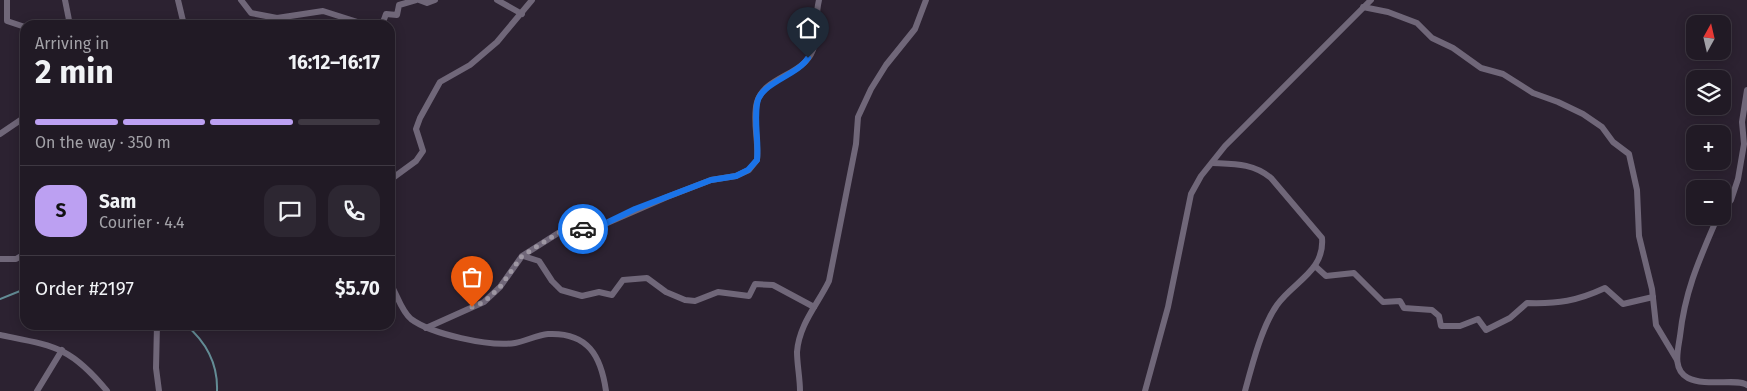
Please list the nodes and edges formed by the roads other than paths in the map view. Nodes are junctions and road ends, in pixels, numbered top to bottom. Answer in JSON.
{"nodes":[{"id":1,"x":8,"y":0,"type":"edge"},
{"id":2,"x":65,"y":0,"type":"edge"},
{"id":3,"x":178,"y":0,"type":"edge"},
{"id":4,"x":241,"y":0,"type":"edge"},
{"id":5,"x":418,"y":0,"type":"edge"},
{"id":6,"x":435,"y":0,"type":"edge"},
{"id":7,"x":497,"y":0,"type":"edge"},
{"id":8,"x":532,"y":0,"type":"edge"},
{"id":9,"x":819,"y":0,"type":"edge"},
{"id":10,"x":926,"y":0,"type":"edge"},
{"id":11,"x":1371,"y":0,"type":"edge"},
{"id":12,"x":1363,"y":6,"type":"junction"},
{"id":13,"x":522,"y":14,"type":"junction"},
{"id":14,"x":69,"y":20,"type":"edge"},
{"id":15,"x":183,"y":20,"type":"edge"},
{"id":16,"x":351,"y":20,"type":"edge"},
{"id":17,"x":384,"y":20,"type":"edge"},
{"id":18,"x":20,"y":25,"type":"edge"},
{"id":19,"x":1747,"y":90,"type":"edge"},
{"id":20,"x":20,"y":121,"type":"edge"},
{"id":21,"x":0,"y":134,"type":"edge"},
{"id":22,"x":1212,"y":163,"type":"junction"},
{"id":23,"x":395,"y":176,"type":"edge"},
{"id":24,"x":1731,"y":201,"type":"edge"},
{"id":25,"x":1714,"y":225,"type":"edge"},
{"id":26,"x":522,"y":256,"type":"junction"},
{"id":27,"x":20,"y":257,"type":"edge"},
{"id":28,"x":0,"y":259,"type":"edge"},
{"id":29,"x":1315,"y":266,"type":"junction"},
{"id":30,"x":395,"y":292,"type":"edge"},
{"id":31,"x":1653,"y":297,"type":"junction"},
{"id":32,"x":814,"y":308,"type":"junction"},
{"id":33,"x":426,"y":328,"type":"junction"},
{"id":34,"x":157,"y":330,"type":"edge"},
{"id":35,"x":0,"y":335,"type":"edge"},
{"id":36,"x":62,"y":350,"type":"junction"},
{"id":37,"x":1677,"y":360,"type":"junction"},
{"id":38,"x":1745,"y":381,"type":"edge"},
{"id":39,"x":37,"y":391,"type":"edge"},
{"id":40,"x":107,"y":391,"type":"edge"},
{"id":41,"x":159,"y":391,"type":"edge"},
{"id":42,"x":606,"y":391,"type":"edge"},
{"id":43,"x":800,"y":391,"type":"edge"},
{"id":44,"x":1145,"y":391,"type":"edge"},
{"id":45,"x":1245,"y":391,"type":"edge"}],
"edges":[{"from":1,"to":18,"type":"street"},
{"from":2,"to":14,"type":"street"},
{"from":3,"to":15,"type":"street"},
{"from":4,"to":16,"type":"street"},
{"from":5,"to":6,"type":"street"},
{"from":5,"to":17,"type":"street"},
{"from":7,"to":13,"type":"street"},
{"from":8,"to":13,"type":"street"},
{"from":9,"to":26,"type":"street"},
{"from":10,"to":32,"type":"street"},
{"from":11,"to":12,"type":"street"},
{"from":12,"to":22,"type":"street"},
{"from":12,"to":31,"type":"street"},
{"from":13,"to":23,"type":"street"},
{"from":19,"to":24,"type":"street"},
{"from":20,"to":21,"type":"street"},
{"from":22,"to":29,"type":"street"},
{"from":22,"to":44,"type":"street"},
{"from":25,"to":37,"type":"street"},
{"from":26,"to":32,"type":"street"},
{"from":26,"to":33,"type":"street"},
{"from":27,"to":28,"type":"street"},
{"from":29,"to":31,"type":"street"},
{"from":29,"to":45,"type":"street"},
{"from":30,"to":33,"type":"street"},
{"from":31,"to":37,"type":"street"},
{"from":32,"to":43,"type":"street"},
{"from":33,"to":42,"type":"street"},
{"from":34,"to":41,"type":"street"},
{"from":35,"to":36,"type":"street"},
{"from":36,"to":39,"type":"street"},
{"from":36,"to":40,"type":"street"},
{"from":37,"to":38,"type":"street"}]}
